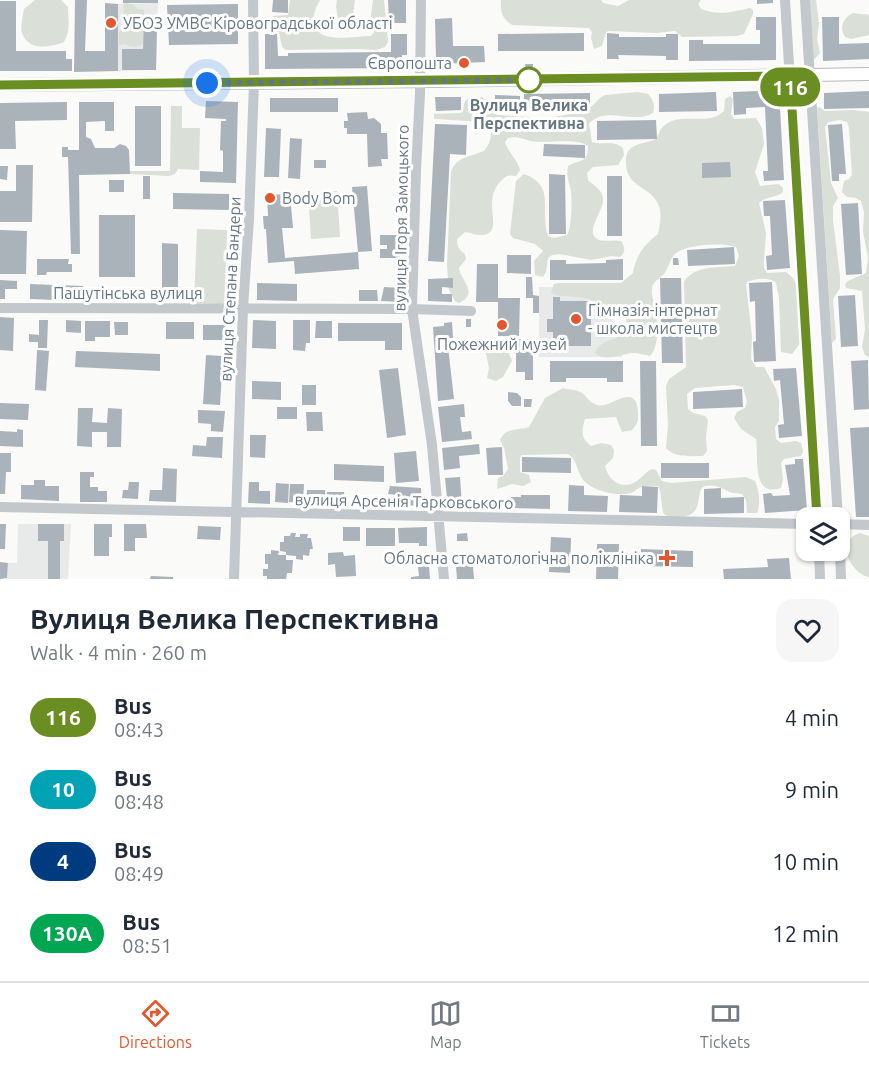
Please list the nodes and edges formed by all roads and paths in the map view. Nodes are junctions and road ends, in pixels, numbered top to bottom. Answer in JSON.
{"nodes":[{"id":1,"x":253,"y":0,"type":"edge"},
{"id":2,"x":421,"y":0,"type":"edge"},
{"id":3,"x":785,"y":0,"type":"edge"},
{"id":4,"x":805,"y":0,"type":"edge"},
{"id":5,"x":869,"y":74,"type":"edge"},
{"id":6,"x":809,"y":75,"type":"junction"},
{"id":7,"x":790,"y":76,"type":"junction"},
{"id":8,"x":420,"y":81,"type":"junction"},
{"id":9,"x":254,"y":82,"type":"junction"},
{"id":10,"x":0,"y":85,"type":"edge"},
{"id":11,"x":243,"y":308,"type":"junction"},
{"id":12,"x":0,"y":309,"type":"edge"},
{"id":13,"x":412,"y":309,"type":"junction"},
{"id":14,"x":471,"y":311,"type":"dead end"},
{"id":15,"x":0,"y":507,"type":"edge"},
{"id":16,"x":816,"y":507,"type":"edge"},
{"id":17,"x":837,"y":507,"type":"edge"},
{"id":18,"x":237,"y":511,"type":"junction"},
{"id":19,"x":439,"y":517,"type":"junction"},
{"id":20,"x":796,"y":524,"type":"edge"},
{"id":21,"x":850,"y":524,"type":"edge"},
{"id":22,"x":869,"y":525,"type":"edge"},
{"id":23,"x":819,"y":561,"type":"edge"},
{"id":24,"x":840,"y":561,"type":"edge"},
{"id":25,"x":234,"y":579,"type":"edge"},
{"id":26,"x":444,"y":579,"type":"edge"},
{"id":27,"x":820,"y":579,"type":"edge"},
{"id":28,"x":841,"y":579,"type":"edge"}],
"edges":[{"from":1,"to":9,"type":"street","name":"вулиця Степана Бандери"},
{"from":2,"to":8,"type":"street","name":"вулиця Ігоря Замоцького"},
{"from":3,"to":7,"type":"street"},
{"from":4,"to":6,"type":"street"},
{"from":5,"to":6,"type":"main road"},
{"from":6,"to":7,"type":"main road"},
{"from":6,"to":17,"type":"street"},
{"from":7,"to":8,"type":"main road"},
{"from":7,"to":16,"type":"street"},
{"from":8,"to":9,"type":"main road"},
{"from":8,"to":13,"type":"street","name":"вулиця Ігоря Замоцького"},
{"from":9,"to":10,"type":"main road"},
{"from":9,"to":11,"type":"street","name":"вулиця Степана Бандери"},
{"from":11,"to":12,"type":"street","name":"Пашутінська вулиця"},
{"from":11,"to":13,"type":"street","name":"Пашутінська вулиця"},
{"from":11,"to":18,"type":"street","name":"вулиця Степана Бандери"},
{"from":13,"to":14,"type":"street","name":"Пашутінська вулиця"},
{"from":13,"to":19,"type":"street","name":"вулиця Ігоря Замоцького"},
{"from":15,"to":18,"type":"street","name":"вулиця Арсенія Тарковського"},
{"from":18,"to":19,"type":"street","name":"вулиця Арсенія Тарковського"},
{"from":18,"to":25,"type":"street","name":"вулиця Степана Бандери"},
{"from":19,"to":20,"type":"street","name":"вулиця Арсенія Тарковського"},
{"from":19,"to":26,"type":"street","name":"вулиця Ігоря Замоцького"},
{"from":21,"to":22,"type":"street"},
{"from":23,"to":27,"type":"street"},
{"from":24,"to":28,"type":"street"}]}
